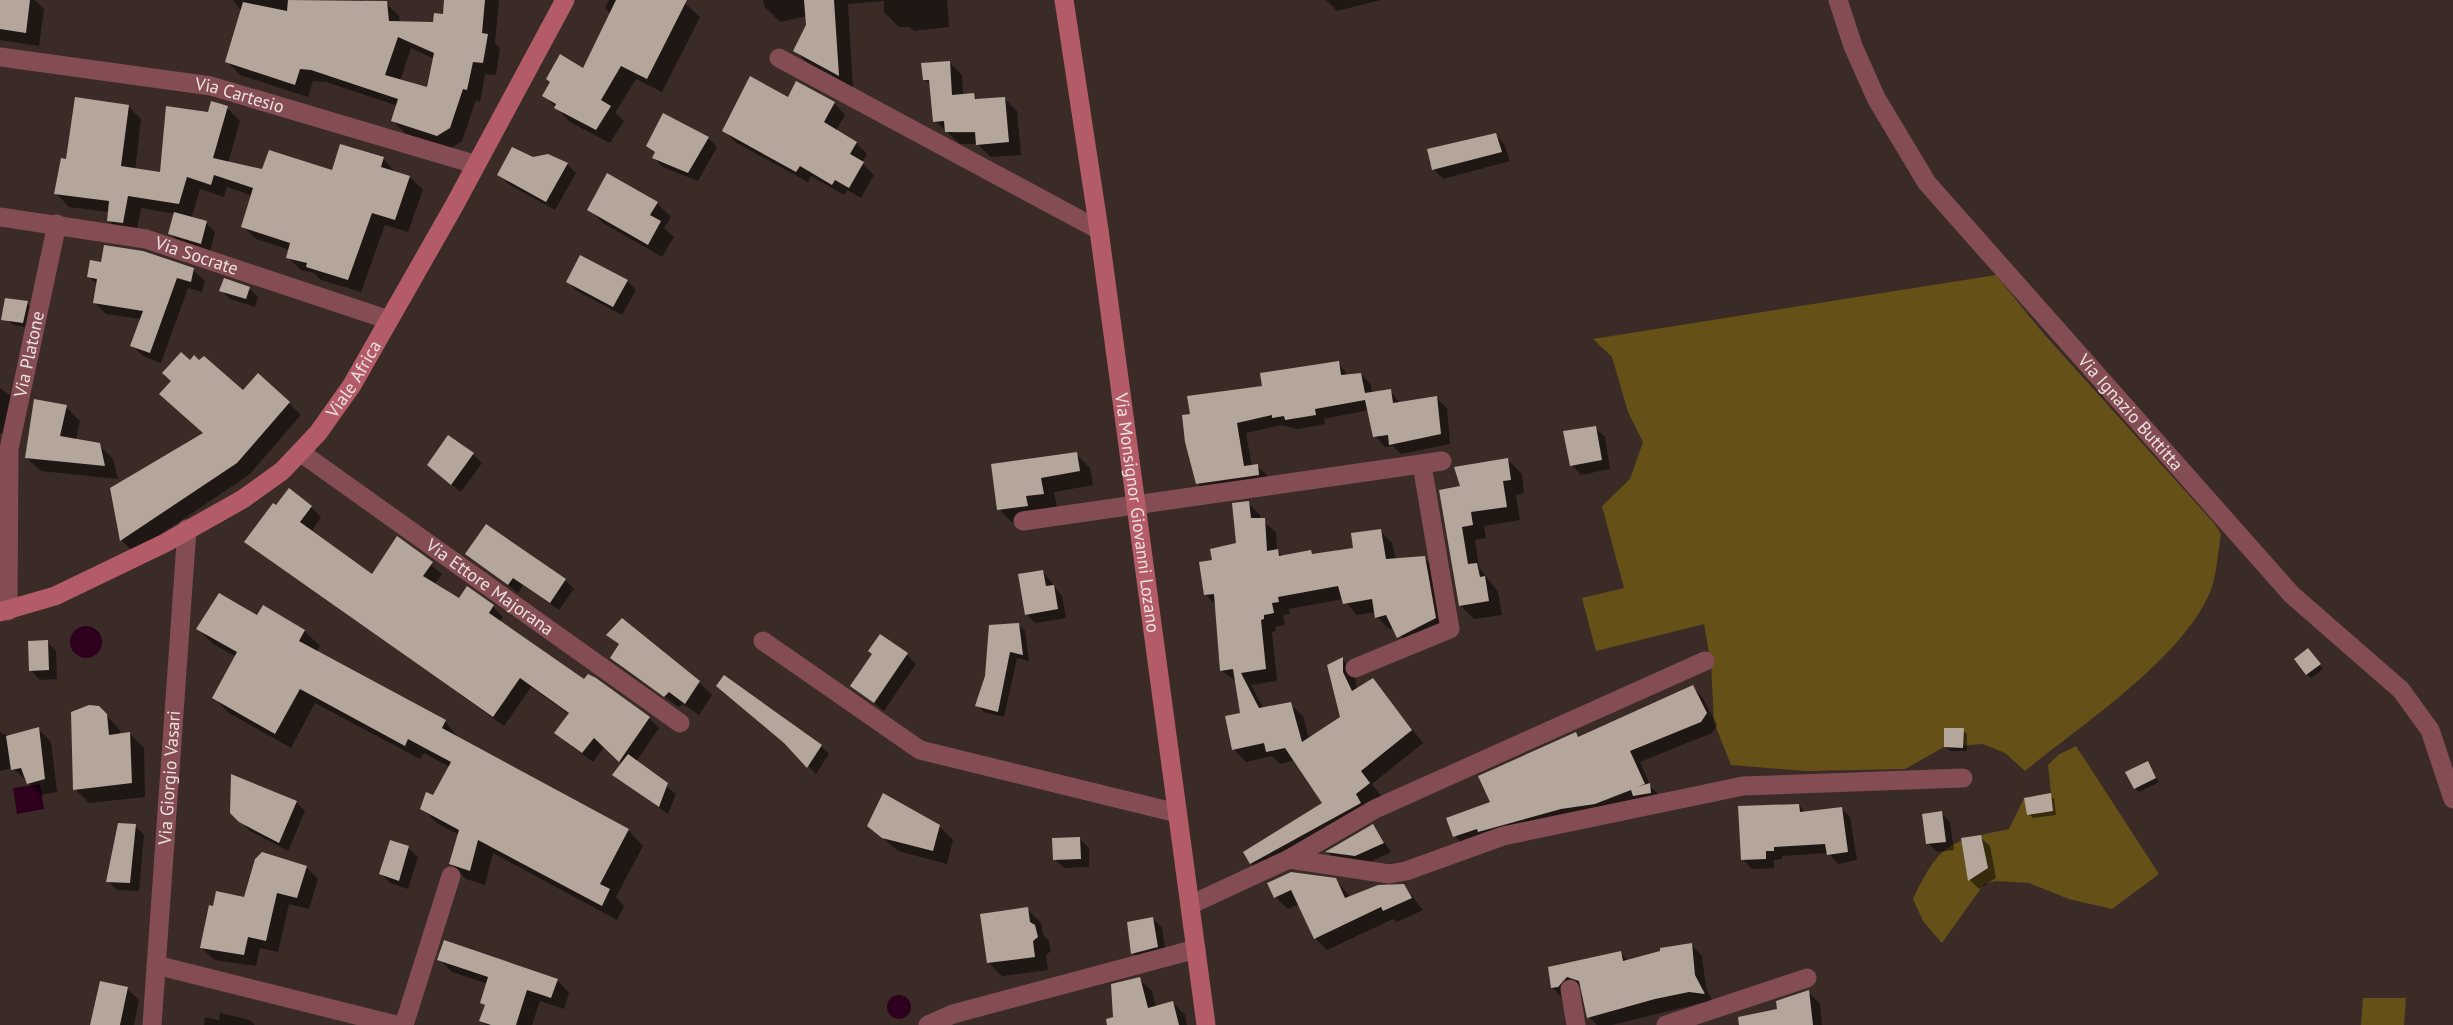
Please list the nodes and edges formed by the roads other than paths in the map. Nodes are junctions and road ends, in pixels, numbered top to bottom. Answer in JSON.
{"nodes":[{"id":1,"x":565,"y":0,"type":"edge"},
{"id":2,"x":1064,"y":0,"type":"edge"},
{"id":3,"x":1838,"y":0,"type":"edge"},
{"id":4,"x":0,"y":57,"type":"edge"},
{"id":5,"x":779,"y":58,"type":"dead end"},
{"id":6,"x":474,"y":164,"type":"junction"},
{"id":7,"x":0,"y":218,"type":"edge"},
{"id":8,"x":57,"y":224,"type":"junction"},
{"id":9,"x":1099,"y":230,"type":"junction"},
{"id":10,"x":389,"y":320,"type":"junction"},
{"id":11,"x":4,"y":449,"type":"edge"},
{"id":12,"x":300,"y":452,"type":"junction"},
{"id":13,"x":1136,"y":504,"type":"junction"},
{"id":14,"x":1023,"y":521,"type":"dead end"},
{"id":15,"x":187,"y":528,"type":"junction"},
{"id":16,"x":4,"y":612,"type":"edge"},
{"id":17,"x":763,"y":641,"type":"dead end"},
{"id":18,"x":1705,"y":661,"type":"dead end"},
{"id":19,"x":1355,"y":668,"type":"dead end"},
{"id":20,"x":680,"y":723,"type":"dead end"},
{"id":21,"x":1963,"y":778,"type":"dead end"},
{"id":22,"x":2453,"y":799,"type":"edge"},
{"id":23,"x":1177,"y":813,"type":"junction"},
{"id":24,"x":1289,"y":859,"type":"junction"},
{"id":25,"x":451,"y":876,"type":"dead end"},
{"id":26,"x":1190,"y":905,"type":"junction"},
{"id":27,"x":1196,"y":949,"type":"junction"},
{"id":28,"x":156,"y":965,"type":"junction"},
{"id":29,"x":1807,"y":978,"type":"dead end"},
{"id":30,"x":1570,"y":989,"type":"dead end"},
{"id":31,"x":152,"y":1025,"type":"edge"},
{"id":32,"x":396,"y":1025,"type":"edge"},
{"id":33,"x":404,"y":1025,"type":"edge"},
{"id":34,"x":928,"y":1025,"type":"edge"},
{"id":35,"x":1206,"y":1025,"type":"edge"},
{"id":36,"x":1576,"y":1025,"type":"edge"},
{"id":37,"x":1666,"y":1025,"type":"edge"}],
"edges":[{"from":1,"to":6,"type":"main road","name":"Viale Africa"},
{"from":2,"to":9,"type":"main road","name":"Via Monsignor Giovanni Lozano"},
{"from":3,"to":22,"type":"street","name":"Via Ignazio Buttitta"},
{"from":4,"to":6,"type":"street","name":"Via Cartesio"},
{"from":5,"to":9,"type":"street"},
{"from":6,"to":10,"type":"main road","name":"Viale Africa"},
{"from":7,"to":8,"type":"street","name":"Via Socrate"},
{"from":8,"to":10,"type":"street","name":"Via Socrate"},
{"from":8,"to":11,"type":"street","name":"Via Platone"},
{"from":9,"to":13,"type":"main road","name":"Via Monsignor Giovanni Lozano"},
{"from":10,"to":12,"type":"main road","name":"Viale Africa"},
{"from":11,"to":16,"type":"street","name":"Via Platone"},
{"from":12,"to":15,"type":"main road","name":"Viale Africa"},
{"from":12,"to":20,"type":"street","name":"Via Ettore Majorana"},
{"from":13,"to":14,"type":"street"},
{"from":13,"to":19,"type":"street"},
{"from":13,"to":23,"type":"main road","name":"Via Monsignor Giovanni Lozano"},
{"from":15,"to":16,"type":"main road","name":"Viale Africa"},
{"from":15,"to":28,"type":"street","name":"Via Giorgio Vasari"},
{"from":17,"to":23,"type":"street"},
{"from":18,"to":24,"type":"street"},
{"from":21,"to":24,"type":"street"},
{"from":23,"to":26,"type":"main road","name":"Via Monsignor Giovanni Lozano"},
{"from":24,"to":26,"type":"street"},
{"from":25,"to":33,"type":"street"},
{"from":26,"to":27,"type":"main road","name":"Via Monsignor Giovanni Lozano"},
{"from":27,"to":34,"type":"street"},
{"from":27,"to":35,"type":"main road","name":"Via Monsignor Giovanni Lozano"},
{"from":28,"to":31,"type":"street","name":"Via Giorgio Vasari"},
{"from":28,"to":32,"type":"street"},
{"from":29,"to":37,"type":"street"},
{"from":30,"to":36,"type":"street"}]}
